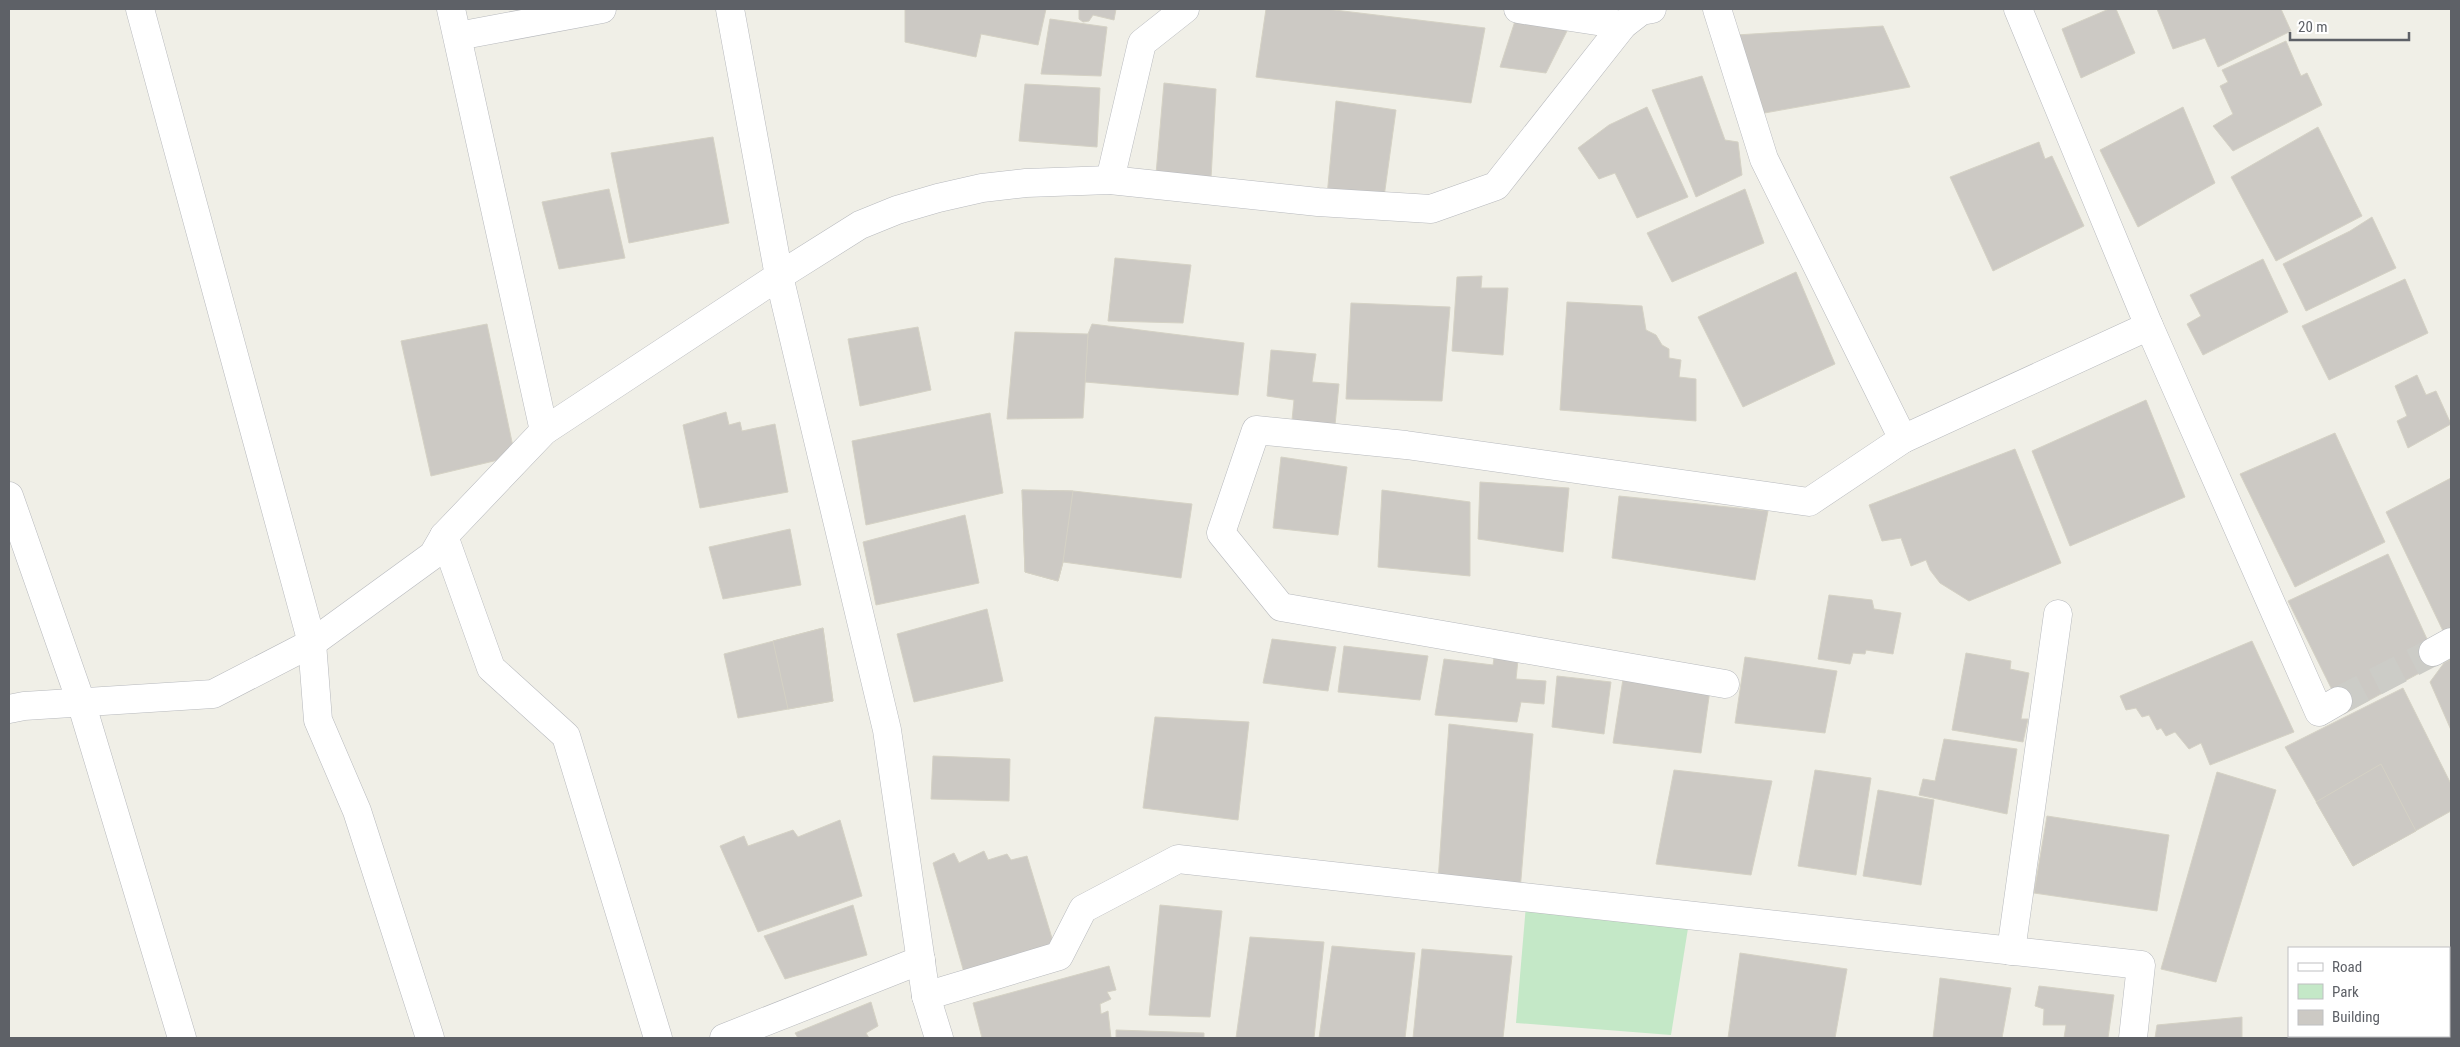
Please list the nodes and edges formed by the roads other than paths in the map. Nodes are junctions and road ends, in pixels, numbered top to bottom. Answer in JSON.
{"nodes":[{"id":1,"x":140,"y":9,"type":"edge"},
{"id":2,"x":451,"y":9,"type":"edge"},
{"id":3,"x":602,"y":9,"type":"edge"},
{"id":4,"x":730,"y":9,"type":"edge"},
{"id":5,"x":1185,"y":9,"type":"edge"},
{"id":6,"x":1518,"y":9,"type":"edge"},
{"id":7,"x":1652,"y":9,"type":"edge"},
{"id":8,"x":1716,"y":9,"type":"edge"},
{"id":9,"x":2018,"y":9,"type":"edge"},
{"id":10,"x":1623,"y":25,"type":"junction"},
{"id":11,"x":458,"y":36,"type":"junction"},
{"id":12,"x":1110,"y":180,"type":"junction"},
{"id":13,"x":779,"y":276,"type":"junction"},
{"id":14,"x":2149,"y":326,"type":"junction"},
{"id":15,"x":544,"y":431,"type":"junction"},
{"id":16,"x":1903,"y":439,"type":"junction"},
{"id":17,"x":9,"y":496,"type":"edge"},
{"id":18,"x":444,"y":536,"type":"junction"},
{"id":19,"x":2058,"y":614,"type":"dead end"},
{"id":20,"x":312,"y":643,"type":"junction"},
{"id":21,"x":1725,"y":684,"type":"dead end"},
{"id":22,"x":2338,"y":701,"type":"tunnel mouth"},
{"id":23,"x":81,"y":702,"type":"junction"},
{"id":24,"x":9,"y":709,"type":"edge"},
{"id":25,"x":2011,"y":951,"type":"junction"},
{"id":26,"x":921,"y":960,"type":"junction"},
{"id":27,"x":926,"y":996,"type":"junction"},
{"id":28,"x":182,"y":1038,"type":"edge"},
{"id":29,"x":430,"y":1038,"type":"edge"},
{"id":30,"x":658,"y":1038,"type":"edge"},
{"id":31,"x":724,"y":1038,"type":"edge"},
{"id":32,"x":939,"y":1038,"type":"edge"},
{"id":33,"x":2134,"y":1038,"type":"edge"}],
"edges":[{"from":1,"to":20,"type":"street"},
{"from":2,"to":11,"type":"street"},
{"from":3,"to":11,"type":"street"},
{"from":4,"to":13,"type":"street"},
{"from":5,"to":12,"type":"street"},
{"from":6,"to":10,"type":"street"},
{"from":7,"to":10,"type":"street"},
{"from":8,"to":16,"type":"street"},
{"from":9,"to":14,"type":"street"},
{"from":10,"to":12,"type":"street"},
{"from":11,"to":15,"type":"street"},
{"from":12,"to":13,"type":"street"},
{"from":13,"to":15,"type":"street"},
{"from":13,"to":26,"type":"street"},
{"from":14,"to":16,"type":"street"},
{"from":14,"to":22,"type":"street"},
{"from":15,"to":18,"type":"street"},
{"from":16,"to":21,"type":"street"},
{"from":17,"to":23,"type":"street"},
{"from":18,"to":20,"type":"street"},
{"from":18,"to":30,"type":"street"},
{"from":19,"to":25,"type":"street"},
{"from":20,"to":23,"type":"street"},
{"from":20,"to":29,"type":"street"},
{"from":23,"to":24,"type":"street"},
{"from":23,"to":28,"type":"street"},
{"from":25,"to":27,"type":"street"},
{"from":25,"to":33,"type":"street"},
{"from":26,"to":27,"type":"street"},
{"from":26,"to":31,"type":"street"},
{"from":27,"to":32,"type":"street"}]}
